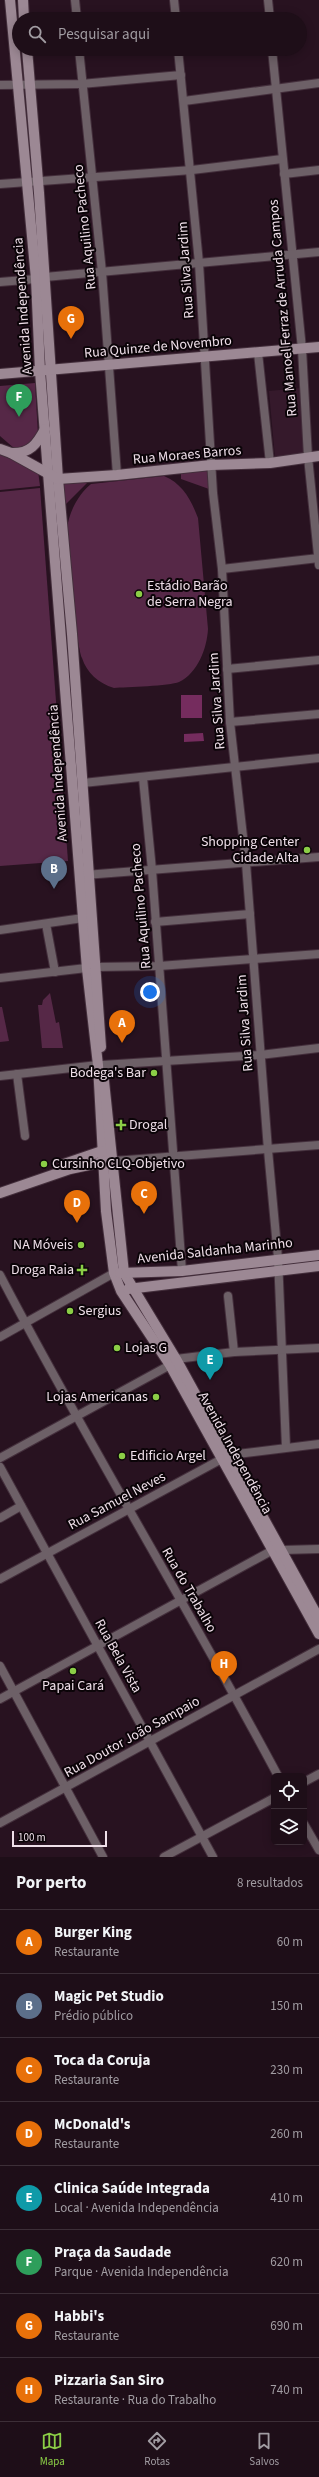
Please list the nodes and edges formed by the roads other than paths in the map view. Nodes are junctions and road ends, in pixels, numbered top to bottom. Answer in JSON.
{"nodes":[{"id":1,"x":10,"y":0,"type":"edge"},
{"id":2,"x":23,"y":0,"type":"edge"},
{"id":3,"x":76,"y":0,"type":"edge"},
{"id":4,"x":174,"y":0,"type":"edge"},
{"id":5,"x":268,"y":0,"type":"edge"},
{"id":6,"x":24,"y":12,"type":"edge"},
{"id":7,"x":77,"y":12,"type":"edge"},
{"id":8,"x":175,"y":12,"type":"edge"},
{"id":9,"x":269,"y":12,"type":"edge"},
{"id":10,"x":12,"y":21,"type":"edge"},
{"id":11,"x":15,"y":56,"type":"edge"},
{"id":12,"x":27,"y":56,"type":"edge"},
{"id":13,"x":79,"y":56,"type":"edge"},
{"id":14,"x":179,"y":56,"type":"edge"},
{"id":15,"x":273,"y":56,"type":"edge"},
{"id":16,"x":181,"y":75,"type":"junction"},
{"id":17,"x":319,"y":83,"type":"edge"},
{"id":18,"x":81,"y":84,"type":"junction"},
{"id":19,"x":18,"y":85,"type":"junction"},
{"id":20,"x":0,"y":86,"type":"edge"},
{"id":21,"x":29,"y":86,"type":"junction"},
{"id":22,"x":275,"y":90,"type":"junction"},
{"id":23,"x":184,"y":101,"type":"junction"},
{"id":24,"x":282,"y":159,"type":"junction"},
{"id":25,"x":192,"y":170,"type":"junction"},
{"id":26,"x":319,"y":170,"type":"edge"},
{"id":27,"x":284,"y":174,"type":"junction"},
{"id":28,"x":93,"y":177,"type":"junction"},
{"id":29,"x":33,"y":181,"type":"junction"},
{"id":30,"x":0,"y":184,"type":"edge"},
{"id":31,"x":319,"y":252,"type":"edge"},
{"id":32,"x":291,"y":254,"type":"junction"},
{"id":33,"x":199,"y":263,"type":"junction"},
{"id":34,"x":102,"y":272,"type":"junction"},
{"id":35,"x":40,"y":278,"type":"junction"},
{"id":36,"x":0,"y":282,"type":"edge"},
{"id":37,"x":319,"y":347,"type":"edge"},
{"id":38,"x":302,"y":349,"type":"junction"},
{"id":39,"x":258,"y":353,"type":"junction"},
{"id":40,"x":205,"y":357,"type":"junction"},
{"id":41,"x":110,"y":366,"type":"junction"},
{"id":42,"x":45,"y":371,"type":"junction"},
{"id":43,"x":0,"y":374,"type":"edge"},
{"id":44,"x":46,"y":427,"type":"junction"},
{"id":45,"x":0,"y":445,"type":"edge"},
{"id":46,"x":0,"y":449,"type":"edge"},
{"id":47,"x":11,"y":453,"type":"junction"},
{"id":48,"x":319,"y":456,"type":"edge"},
{"id":49,"x":308,"y":457,"type":"junction"},
{"id":50,"x":270,"y":462,"type":"junction"},
{"id":51,"x":211,"y":465,"type":"junction"},
{"id":52,"x":117,"y":476,"type":"junction"},
{"id":53,"x":53,"y":477,"type":"junction"},
{"id":54,"x":319,"y":560,"type":"edge"},
{"id":55,"x":222,"y":569,"type":"junction"},
{"id":56,"x":319,"y":660,"type":"edge"},
{"id":57,"x":227,"y":669,"type":"junction"},
{"id":58,"x":65,"y":678,"type":"junction"},
{"id":59,"x":319,"y":714,"type":"edge"},
{"id":60,"x":230,"y":722,"type":"junction"},
{"id":61,"x":319,"y":758,"type":"edge"},
{"id":62,"x":235,"y":768,"type":"junction"},
{"id":63,"x":142,"y":778,"type":"junction"},
{"id":64,"x":83,"y":783,"type":"junction"},
{"id":65,"x":319,"y":857,"type":"edge"},
{"id":66,"x":246,"y":863,"type":"junction"},
{"id":67,"x":152,"y":870,"type":"junction"},
{"id":68,"x":84,"y":876,"type":"junction"},
{"id":69,"x":250,"y":914,"type":"junction"},
{"id":70,"x":83,"y":918,"type":"junction"},
{"id":71,"x":155,"y":922,"type":"junction"},
{"id":72,"x":46,"y":924,"type":"junction"},
{"id":73,"x":0,"y":930,"type":"edge"},
{"id":74,"x":319,"y":954,"type":"edge"},
{"id":75,"x":254,"y":960,"type":"junction"},
{"id":76,"x":159,"y":966,"type":"junction"},
{"id":77,"x":91,"y":968,"type":"junction"},
{"id":78,"x":55,"y":972,"type":"junction"},
{"id":79,"x":0,"y":978,"type":"edge"},
{"id":80,"x":319,"y":1048,"type":"edge"},
{"id":81,"x":260,"y":1054,"type":"junction"},
{"id":82,"x":166,"y":1060,"type":"junction"},
{"id":83,"x":100,"y":1065,"type":"junction"},
{"id":84,"x":17,"y":1074,"type":"junction"},
{"id":85,"x":0,"y":1076,"type":"edge"},
{"id":86,"x":99,"y":1100,"type":"junction"},
{"id":87,"x":25,"y":1136,"type":"dead end"},
{"id":88,"x":319,"y":1145,"type":"edge"},
{"id":89,"x":268,"y":1150,"type":"junction"},
{"id":90,"x":102,"y":1156,"type":"junction"},
{"id":91,"x":172,"y":1158,"type":"junction"},
{"id":92,"x":114,"y":1161,"type":"junction"},
{"id":93,"x":0,"y":1187,"type":"edge"},
{"id":94,"x":0,"y":1192,"type":"edge"},
{"id":95,"x":319,"y":1255,"type":"edge"},
{"id":96,"x":278,"y":1258,"type":"junction"},
{"id":97,"x":319,"y":1266,"type":"edge"},
{"id":98,"x":279,"y":1269,"type":"junction"},
{"id":99,"x":182,"y":1271,"type":"junction"},
{"id":100,"x":114,"y":1273,"type":"junction"},
{"id":101,"x":124,"y":1273,"type":"junction"},
{"id":102,"x":0,"y":1275,"type":"edge"},
{"id":103,"x":133,"y":1287,"type":"junction"},
{"id":104,"x":121,"y":1291,"type":"junction"},
{"id":105,"x":228,"y":1296,"type":"dead end"},
{"id":106,"x":26,"y":1325,"type":"junction"},
{"id":107,"x":0,"y":1338,"type":"edge"},
{"id":108,"x":319,"y":1348,"type":"edge"},
{"id":109,"x":283,"y":1350,"type":"junction"},
{"id":110,"x":234,"y":1352,"type":"junction"},
{"id":111,"x":173,"y":1362,"type":"junction"},
{"id":112,"x":77,"y":1417,"type":"junction"},
{"id":113,"x":319,"y":1444,"type":"edge"},
{"id":114,"x":286,"y":1447,"type":"junction"},
{"id":115,"x":226,"y":1457,"type":"junction"},
{"id":116,"x":0,"y":1458,"type":"edge"},
{"id":117,"x":0,"y":1467,"type":"edge"},
{"id":118,"x":21,"y":1506,"type":"junction"},
{"id":119,"x":129,"y":1511,"type":"junction"},
{"id":120,"x":0,"y":1518,"type":"edge"},
{"id":121,"x":319,"y":1549,"type":"edge"},
{"id":122,"x":277,"y":1550,"type":"junction"},
{"id":123,"x":47,"y":1554,"type":"junction"},
{"id":124,"x":0,"y":1579,"type":"edge"},
{"id":125,"x":181,"y":1601,"type":"junction"},
{"id":126,"x":319,"y":1619,"type":"edge"},
{"id":127,"x":319,"y":1634,"type":"edge"},
{"id":128,"x":98,"y":1646,"type":"junction"},
{"id":129,"x":319,"y":1649,"type":"edge"},
{"id":130,"x":0,"y":1666,"type":"edge"},
{"id":131,"x":14,"y":1692,"type":"junction"},
{"id":132,"x":235,"y":1695,"type":"junction"},
{"id":133,"x":0,"y":1699,"type":"edge"},
{"id":134,"x":150,"y":1742,"type":"junction"},
{"id":135,"x":276,"y":1773,"type":"edge"},
{"id":136,"x":319,"y":1774,"type":"edge"},
{"id":137,"x":307,"y":1780,"type":"edge"},
{"id":138,"x":66,"y":1788,"type":"junction"},
{"id":139,"x":271,"y":1800,"type":"edge"},
{"id":140,"x":0,"y":1823,"type":"edge"},
{"id":141,"x":307,"y":1829,"type":"edge"},
{"id":142,"x":201,"y":1836,"type":"junction"},
{"id":143,"x":319,"y":1850,"type":"edge"},
{"id":144,"x":103,"y":1857,"type":"edge"},
{"id":145,"x":164,"y":1857,"type":"edge"},
{"id":146,"x":213,"y":1857,"type":"edge"}],
"edges":[{"from":1,"to":10,"type":"main road","name":"Avenida Independência"},
{"from":2,"to":6,"type":"main road"},
{"from":3,"to":7,"type":"street"},
{"from":4,"to":8,"type":"street"},
{"from":5,"to":9,"type":"street"},
{"from":11,"to":19,"type":"main road","name":"Avenida Independência"},
{"from":12,"to":21,"type":"main road","name":"Avenida Independência"},
{"from":13,"to":18,"type":"street","name":"Rua Aquilino Pacheco"},
{"from":14,"to":16,"type":"street","name":"Rua Silva Jardim"},
{"from":15,"to":22,"type":"street","name":"Rua Manoel Ferraz de Arruda Campos"},
{"from":16,"to":18,"type":"street"},
{"from":16,"to":23,"type":"street","name":"Rua Silva Jardim"},
{"from":17,"to":22,"type":"street"},
{"from":18,"to":21,"type":"street"},
{"from":18,"to":28,"type":"street","name":"Rua Aquilino Pacheco"},
{"from":19,"to":20,"type":"street"},
{"from":19,"to":21,"type":"street"},
{"from":19,"to":29,"type":"main road","name":"Avenida Independência"},
{"from":21,"to":29,"type":"main road","name":"Avenida Independência"},
{"from":22,"to":23,"type":"street"},
{"from":22,"to":24,"type":"street","name":"Rua Manoel Ferraz de Arruda Campos"},
{"from":23,"to":25,"type":"street","name":"Rua Silva Jardim"},
{"from":24,"to":25,"type":"street"},
{"from":24,"to":27,"type":"street","name":"Rua Manoel Ferraz de Arruda Campos"},
{"from":25,"to":28,"type":"street"},
{"from":25,"to":33,"type":"street","name":"Rua Silva Jardim"},
{"from":26,"to":27,"type":"street"},
{"from":27,"to":32,"type":"street","name":"Rua Manoel Ferraz de Arruda Campos"},
{"from":28,"to":29,"type":"street"},
{"from":28,"to":34,"type":"street","name":"Rua Aquilino Pacheco"},
{"from":29,"to":30,"type":"street"},
{"from":29,"to":35,"type":"main road","name":"Avenida Independência"},
{"from":31,"to":32,"type":"street"},
{"from":32,"to":33,"type":"street"},
{"from":32,"to":38,"type":"street","name":"Rua Manoel Ferraz de Arruda Campos"},
{"from":33,"to":34,"type":"street"},
{"from":33,"to":40,"type":"street","name":"Rua Silva Jardim"},
{"from":34,"to":35,"type":"street"},
{"from":34,"to":41,"type":"street","name":"Rua Aquilino Pacheco"},
{"from":35,"to":36,"type":"street"},
{"from":35,"to":42,"type":"main road","name":"Avenida Independência"},
{"from":37,"to":38,"type":"main road","name":"Rua Quinze de Novembro"},
{"from":38,"to":39,"type":"main road","name":"Rua Quinze de Novembro"},
{"from":38,"to":49,"type":"street","name":"Rua Manoel Ferraz de Arruda Campos"},
{"from":39,"to":40,"type":"main road","name":"Rua Quinze de Novembro"},
{"from":39,"to":50,"type":"street"},
{"from":40,"to":41,"type":"main road","name":"Rua Quinze de Novembro"},
{"from":40,"to":51,"type":"street","name":"Rua Silva Jardim"},
{"from":41,"to":42,"type":"main road","name":"Rua Quinze de Novembro"},
{"from":41,"to":52,"type":"street","name":"Rua Aquilino Pacheco"},
{"from":42,"to":43,"type":"main road","name":"Rua Quinze de Novembro"},
{"from":42,"to":44,"type":"main road","name":"Avenida Independência"},
{"from":42,"to":53,"type":"main road","name":"Avenida Independência"},
{"from":44,"to":47,"type":"main road"},
{"from":44,"to":53,"type":"main road","name":"Avenida Independência"},
{"from":45,"to":47,"type":"main road"},
{"from":46,"to":47,"type":"main road"},
{"from":47,"to":53,"type":"main road"},
{"from":48,"to":49,"type":"main road","name":"Rua Moraes Barros"},
{"from":49,"to":50,"type":"main road","name":"Rua Moraes Barros"},
{"from":49,"to":54,"type":"street","name":"Rua Manoel Ferraz de Arruda Campos"},
{"from":50,"to":51,"type":"main road","name":"Rua Moraes Barros"},
{"from":51,"to":52,"type":"main road","name":"Rua Moraes Barros"},
{"from":51,"to":55,"type":"street","name":"Rua Silva Jardim"},
{"from":52,"to":53,"type":"main road","name":"Rua Moraes Barros"},
{"from":53,"to":58,"type":"main road","name":"Avenida Independência"},
{"from":53,"to":64,"type":"main road","name":"Avenida Independência"},
{"from":54,"to":55,"type":"street"},
{"from":55,"to":57,"type":"street","name":"Rua Silva Jardim"},
{"from":56,"to":57,"type":"street"},
{"from":57,"to":60,"type":"street","name":"Rua Silva Jardim"},
{"from":58,"to":64,"type":"main road"},
{"from":58,"to":68,"type":"main road","name":"Avenida Independência"},
{"from":59,"to":60,"type":"street"},
{"from":60,"to":62,"type":"street","name":"Rua Silva Jardim"},
{"from":61,"to":62,"type":"street"},
{"from":62,"to":63,"type":"street"},
{"from":62,"to":66,"type":"street","name":"Rua Silva Jardim"},
{"from":63,"to":64,"type":"street"},
{"from":63,"to":67,"type":"street","name":"Rua Aquilino Pacheco"},
{"from":64,"to":68,"type":"main road","name":"Avenida Independência"},
{"from":65,"to":66,"type":"street"},
{"from":66,"to":67,"type":"street"},
{"from":66,"to":69,"type":"street","name":"Rua Silva Jardim"},
{"from":67,"to":68,"type":"street"},
{"from":67,"to":71,"type":"street","name":"Rua Aquilino Pacheco"},
{"from":68,"to":70,"type":"main road","name":"Avenida Independência"},
{"from":68,"to":77,"type":"main road","name":"Avenida Independência"},
{"from":69,"to":71,"type":"street"},
{"from":69,"to":75,"type":"street","name":"Rua Silva Jardim"},
{"from":70,"to":72,"type":"street"},
{"from":70,"to":77,"type":"main road","name":"Avenida Independência"},
{"from":71,"to":76,"type":"street","name":"Rua Aquilino Pacheco"},
{"from":72,"to":73,"type":"street"},
{"from":72,"to":78,"type":"street"},
{"from":74,"to":75,"type":"street"},
{"from":75,"to":76,"type":"street"},
{"from":75,"to":81,"type":"street","name":"Rua Silva Jardim"},
{"from":76,"to":77,"type":"street"},
{"from":76,"to":82,"type":"street","name":"Rua Aquilino Pacheco"},
{"from":77,"to":78,"type":"street"},
{"from":77,"to":83,"type":"main road","name":"Avenida Independência"},
{"from":78,"to":79,"type":"street"},
{"from":80,"to":81,"type":"street"},
{"from":81,"to":82,"type":"street"},
{"from":81,"to":89,"type":"street","name":"Rua Silva Jardim"},
{"from":82,"to":83,"type":"street"},
{"from":82,"to":91,"type":"street","name":"Rua Aquilino Pacheco"},
{"from":83,"to":84,"type":"street"},
{"from":83,"to":86,"type":"main road","name":"Avenida Independência"},
{"from":83,"to":92,"type":"main road","name":"Avenida Independência"},
{"from":84,"to":85,"type":"street"},
{"from":84,"to":87,"type":"street"},
{"from":86,"to":90,"type":"main road","name":"Avenida Independência"},
{"from":86,"to":92,"type":"main road"},
{"from":88,"to":89,"type":"street"},
{"from":89,"to":91,"type":"street"},
{"from":89,"to":96,"type":"street","name":"Rua Silva Jardim"},
{"from":90,"to":92,"type":"main road"},
{"from":90,"to":93,"type":"main road"},
{"from":90,"to":94,"type":"main road"},
{"from":90,"to":100,"type":"main road","name":"Avenida Independência"},
{"from":91,"to":92,"type":"street"},
{"from":91,"to":99,"type":"street","name":"Rua Aquilino Pacheco"},
{"from":92,"to":101,"type":"main road","name":"Avenida Independência"},
{"from":95,"to":96,"type":"main road","name":"Avenida Saldanha Marinho"},
{"from":96,"to":98,"type":"street","name":"Rua Silva Jardim"},
{"from":96,"to":99,"type":"main road","name":"Avenida Saldanha Marinho"},
{"from":97,"to":98,"type":"main road","name":"Avenida Saldanha Marinho"},
{"from":98,"to":103,"type":"main road","name":"Avenida Saldanha Marinho"},
{"from":98,"to":109,"type":"street","name":"Rua Silva Jardim"},
{"from":99,"to":101,"type":"main road","name":"Avenida Saldanha Marinho"},
{"from":100,"to":101,"type":"main road","name":"Avenida Saldanha Marinho"},
{"from":100,"to":104,"type":"main road","name":"Avenida Independência"},
{"from":100,"to":106,"type":"street"},
{"from":101,"to":103,"type":"main road","name":"Avenida Independência"},
{"from":102,"to":106,"type":"street","name":"Rua do Trabalho"},
{"from":103,"to":104,"type":"main road","name":"Avenida Saldanha Marinho"},
{"from":103,"to":111,"type":"main road","name":"Avenida Independência"},
{"from":104,"to":111,"type":"main road","name":"Avenida Independência"},
{"from":105,"to":110,"type":"street"},
{"from":106,"to":107,"type":"street"},
{"from":106,"to":112,"type":"street","name":"Rua do Trabalho"},
{"from":108,"to":109,"type":"street"},
{"from":109,"to":110,"type":"street"},
{"from":109,"to":114,"type":"street","name":"Rua Silva Jardim"},
{"from":110,"to":111,"type":"street"},
{"from":111,"to":112,"type":"street"},
{"from":111,"to":115,"type":"main road","name":"Avenida Independência"},
{"from":111,"to":115,"type":"main road","name":"Avenida Independência"},
{"from":112,"to":116,"type":"street"},
{"from":112,"to":119,"type":"street","name":"Rua do Trabalho"},
{"from":113,"to":114,"type":"street","name":"Rua Samuel Neves"},
{"from":114,"to":115,"type":"street","name":"Rua Samuel Neves"},
{"from":115,"to":119,"type":"street","name":"Rua Samuel Neves"},
{"from":115,"to":122,"type":"main road","name":"Avenida Independência"},
{"from":117,"to":118,"type":"street","name":"Rua Bela Vista"},
{"from":118,"to":120,"type":"street"},
{"from":118,"to":123,"type":"street","name":"Rua Bela Vista"},
{"from":119,"to":123,"type":"street","name":"Rua Samuel Neves"},
{"from":119,"to":125,"type":"street","name":"Rua do Trabalho"},
{"from":121,"to":122,"type":"street"},
{"from":122,"to":125,"type":"street"},
{"from":122,"to":126,"type":"main road","name":"Avenida Independência"},
{"from":122,"to":127,"type":"main road","name":"Avenida Independência"},
{"from":123,"to":124,"type":"street","name":"Rua Samuel Neves"},
{"from":123,"to":128,"type":"street","name":"Rua Bela Vista"},
{"from":125,"to":128,"type":"street"},
{"from":125,"to":132,"type":"street","name":"Rua do Trabalho"},
{"from":128,"to":131,"type":"street"},
{"from":128,"to":134,"type":"street","name":"Rua Bela Vista"},
{"from":129,"to":132,"type":"street","name":"Rua Doutor João Sampaio"},
{"from":130,"to":131,"type":"street"},
{"from":131,"to":133,"type":"street"},
{"from":131,"to":138,"type":"street"},
{"from":132,"to":134,"type":"street","name":"Rua Doutor João Sampaio"},
{"from":132,"to":135,"type":"street","name":"Rua do Trabalho"},
{"from":134,"to":138,"type":"street","name":"Rua Doutor João Sampaio"},
{"from":134,"to":142,"type":"street","name":"Rua Bela Vista"},
{"from":136,"to":137,"type":"street"},
{"from":138,"to":140,"type":"street","name":"Rua Doutor João Sampaio"},
{"from":138,"to":144,"type":"street"},
{"from":139,"to":142,"type":"street"},
{"from":141,"to":143,"type":"street"},
{"from":142,"to":145,"type":"street"},
{"from":142,"to":146,"type":"street","name":"Rua Bela Vista"}]}
